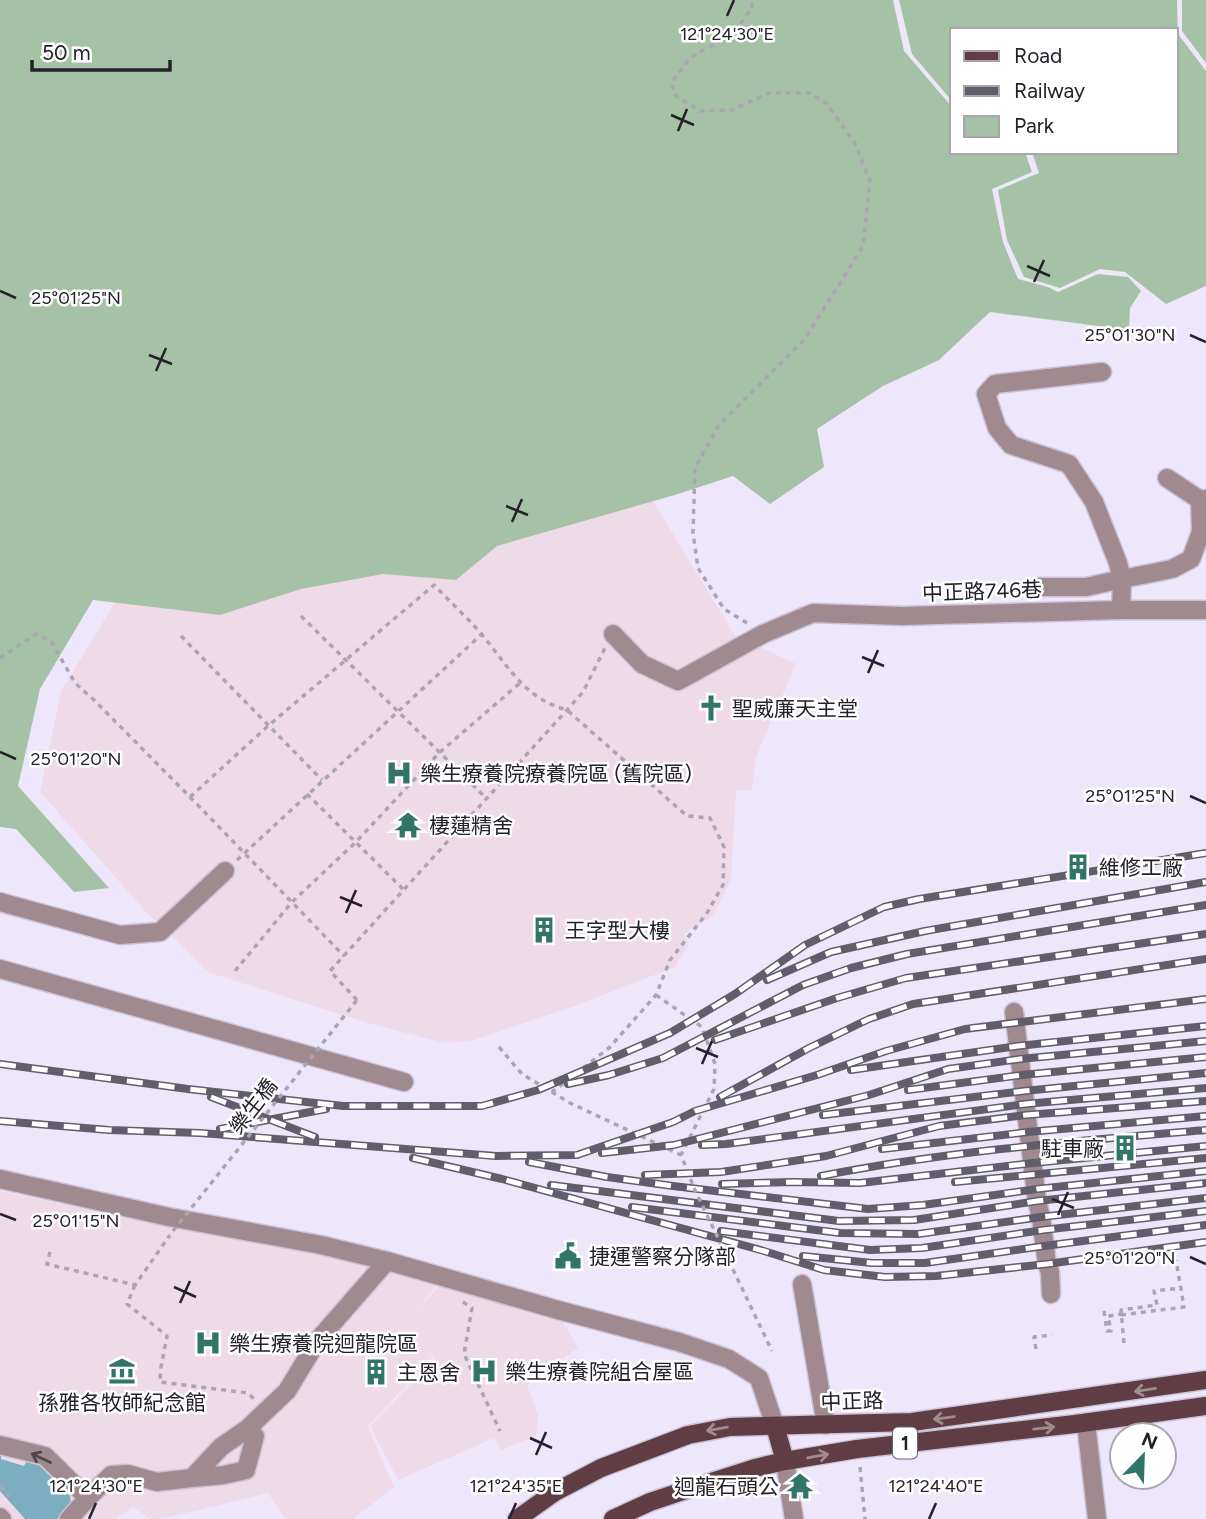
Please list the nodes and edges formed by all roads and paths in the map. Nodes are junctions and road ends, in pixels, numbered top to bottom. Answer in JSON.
{"nodes":[{"id":1,"x":752,"y":0,"type":"edge"},
{"id":2,"x":1102,"y":372,"type":"dead end"},
{"id":3,"x":1167,"y":478,"type":"dead end"},
{"id":4,"x":1203,"y":499,"type":"edge"},
{"id":5,"x":1122,"y":579,"type":"junction"},
{"id":6,"x":1036,"y":587,"type":"dead end"},
{"id":7,"x":1121,"y":610,"type":"junction"},
{"id":8,"x":1206,"y":610,"type":"edge"},
{"id":9,"x":301,"y":617,"type":"dead end"},
{"id":10,"x":613,"y":634,"type":"joint"},
{"id":11,"x":763,"y":634,"type":"junction"},
{"id":12,"x":482,"y":635,"type":"junction"},
{"id":13,"x":181,"y":636,"type":"dead end"},
{"id":14,"x":0,"y":658,"type":"edge"},
{"id":15,"x":345,"y":660,"type":"junction"},
{"id":16,"x":520,"y":683,"type":"junction"},
{"id":17,"x":567,"y":710,"type":"junction"},
{"id":18,"x":397,"y":712,"type":"junction"},
{"id":19,"x":268,"y":726,"type":"junction"},
{"id":20,"x":439,"y":753,"type":"junction"},
{"id":21,"x":322,"y":780,"type":"junction"},
{"id":22,"x":307,"y":794,"type":"junction"},
{"id":23,"x":190,"y":797,"type":"junction"},
{"id":24,"x":487,"y":799,"type":"junction"},
{"id":25,"x":355,"y":843,"type":"junction"},
{"id":26,"x":244,"y":853,"type":"junction"},
{"id":27,"x":225,"y":871,"type":"joint"},
{"id":28,"x":404,"y":890,"type":"junction"},
{"id":29,"x":0,"y":902,"type":"edge"},
{"id":30,"x":292,"y":902,"type":"junction"},
{"id":31,"x":344,"y":956,"type":"junction"},
{"id":32,"x":0,"y":969,"type":"edge"},
{"id":33,"x":235,"y":971,"type":"dead end"},
{"id":34,"x":656,"y":995,"type":"junction"},
{"id":35,"x":1013,"y":1012,"type":"dead end"},
{"id":36,"x":499,"y":1047,"type":"dead end"},
{"id":37,"x":404,"y":1082,"type":"dead end"},
{"id":38,"x":552,"y":1091,"type":"junction"},
{"id":39,"x":681,"y":1155,"type":"junction"},
{"id":40,"x":0,"y":1179,"type":"edge"},
{"id":41,"x":50,"y":1252,"type":"dead end"},
{"id":42,"x":1176,"y":1260,"type":"dead end"},
{"id":43,"x":387,"y":1261,"type":"junction"},
{"id":44,"x":802,"y":1284,"type":"dead end"},
{"id":45,"x":135,"y":1285,"type":"junction"},
{"id":46,"x":1181,"y":1288,"type":"junction"},
{"id":47,"x":1051,"y":1294,"type":"dead end"},
{"id":48,"x":454,"y":1296,"type":"dead end"},
{"id":49,"x":1104,"y":1311,"type":"dead end"},
{"id":50,"x":1121,"y":1313,"type":"junction"},
{"id":51,"x":1052,"y":1335,"type":"dead end"},
{"id":52,"x":1124,"y":1343,"type":"dead end"},
{"id":53,"x":1036,"y":1349,"type":"dead end"},
{"id":54,"x":772,"y":1350,"type":"dead end"},
{"id":55,"x":1206,"y":1380,"type":"edge"},
{"id":56,"x":1206,"y":1406,"type":"edge"},
{"id":57,"x":266,"y":1412,"type":"junction"},
{"id":58,"x":1086,"y":1423,"type":"junction"},
{"id":59,"x":826,"y":1425,"type":"junction"},
{"id":60,"x":775,"y":1426,"type":"junction"},
{"id":61,"x":247,"y":1429,"type":"junction"},
{"id":62,"x":500,"y":1431,"type":"dead end"},
{"id":63,"x":0,"y":1445,"type":"edge"},
{"id":64,"x":785,"y":1461,"type":"junction"},
{"id":65,"x":860,"y":1467,"type":"dead end"},
{"id":66,"x":192,"y":1478,"type":"junction"},
{"id":67,"x":0,"y":1486,"type":"edge"},
{"id":68,"x":88,"y":1498,"type":"junction"},
{"id":69,"x":3,"y":1513,"type":"edge"},
{"id":70,"x":69,"y":1519,"type":"edge"},
{"id":71,"x":517,"y":1519,"type":"edge"},
{"id":72,"x":614,"y":1519,"type":"edge"},
{"id":73,"x":794,"y":1519,"type":"edge"},
{"id":74,"x":865,"y":1519,"type":"edge"},
{"id":75,"x":1097,"y":1519,"type":"edge"}],
"edges":[{"from":1,"to":11,"type":"path"},
{"from":2,"to":5,"type":"lane"},
{"from":3,"to":4,"type":"lane"},
{"from":4,"to":5,"type":"lane"},
{"from":5,"to":6,"type":"lane"},
{"from":5,"to":7,"type":"lane"},
{"from":7,"to":8,"type":"lane","name":"中正路746巷"},
{"from":7,"to":11,"type":"lane","name":"中正路746巷"},
{"from":9,"to":15,"type":"path"},
{"from":10,"to":11,"type":"lane","name":"中正路746巷"},
{"from":10,"to":17,"type":"path"},
{"from":12,"to":15,"type":"path"},
{"from":12,"to":16,"type":"path"},
{"from":12,"to":18,"type":"path"},
{"from":13,"to":19,"type":"path"},
{"from":14,"to":23,"type":"path"},
{"from":15,"to":18,"type":"path"},
{"from":15,"to":19,"type":"path"},
{"from":16,"to":17,"type":"path"},
{"from":16,"to":20,"type":"path"},
{"from":17,"to":24,"type":"path"},
{"from":17,"to":34,"type":"path"},
{"from":18,"to":20,"type":"path"},
{"from":18,"to":21,"type":"path"},
{"from":19,"to":21,"type":"path"},
{"from":19,"to":23,"type":"path"},
{"from":20,"to":24,"type":"path"},
{"from":20,"to":25,"type":"path"},
{"from":21,"to":22,"type":"path"},
{"from":22,"to":25,"type":"path"},
{"from":22,"to":26,"type":"path"},
{"from":23,"to":26,"type":"path"},
{"from":24,"to":28,"type":"path"},
{"from":25,"to":28,"type":"path"},
{"from":25,"to":30,"type":"path"},
{"from":26,"to":27,"type":"path"},
{"from":26,"to":30,"type":"path"},
{"from":27,"to":29,"type":"lane"},
{"from":28,"to":31,"type":"path"},
{"from":30,"to":31,"type":"path"},
{"from":30,"to":33,"type":"path"},
{"from":31,"to":45,"type":"path","name":"樂生橋","bridge":true},
{"from":32,"to":37,"type":"lane"},
{"from":34,"to":38,"type":"path"},
{"from":34,"to":39,"type":"path"},
{"from":35,"to":47,"type":"lane"},
{"from":36,"to":38,"type":"path"},
{"from":38,"to":39,"type":"path"},
{"from":39,"to":54,"type":"path","bridge":true},
{"from":40,"to":43,"type":"lane"},
{"from":41,"to":45,"type":"path"},
{"from":42,"to":46,"type":"path"},
{"from":43,"to":57,"type":"lane"},
{"from":43,"to":60,"type":"lane"},
{"from":44,"to":59,"type":"lane"},
{"from":45,"to":57,"type":"path"},
{"from":46,"to":50,"type":"path"},
{"from":46,"to":50,"type":"path"},
{"from":48,"to":62,"type":"path"},
{"from":49,"to":50,"type":"path"},
{"from":50,"to":52,"type":"path"},
{"from":51,"to":53,"type":"path"},
{"from":55,"to":59,"type":"main road","name":"中正路","number":"1","one_way":true},
{"from":56,"to":58,"type":"main road","number":"1"},
{"from":57,"to":61,"type":"lane"},
{"from":64,"to":58,"type":"main road","number":"1","one_way":true},
{"from":58,"to":75,"type":"lane"},
{"from":59,"to":60,"type":"main road","name":"中正路","number":"1"},
{"from":60,"to":64,"type":"main road"},
{"from":60,"to":71,"type":"main road","name":"中正路","number":"1","one_way":true},
{"from":61,"to":66,"type":"lane"},
{"from":61,"to":66,"type":"lane"},
{"from":68,"to":63,"type":"lane","one_way":true},
{"from":64,"to":72,"type":"main road","number":"1"},
{"from":64,"to":73,"type":"lane"},
{"from":65,"to":74,"type":"path"},
{"from":66,"to":68,"type":"lane"},
{"from":67,"to":69,"type":"path"},
{"from":68,"to":70,"type":"lane"}]}
